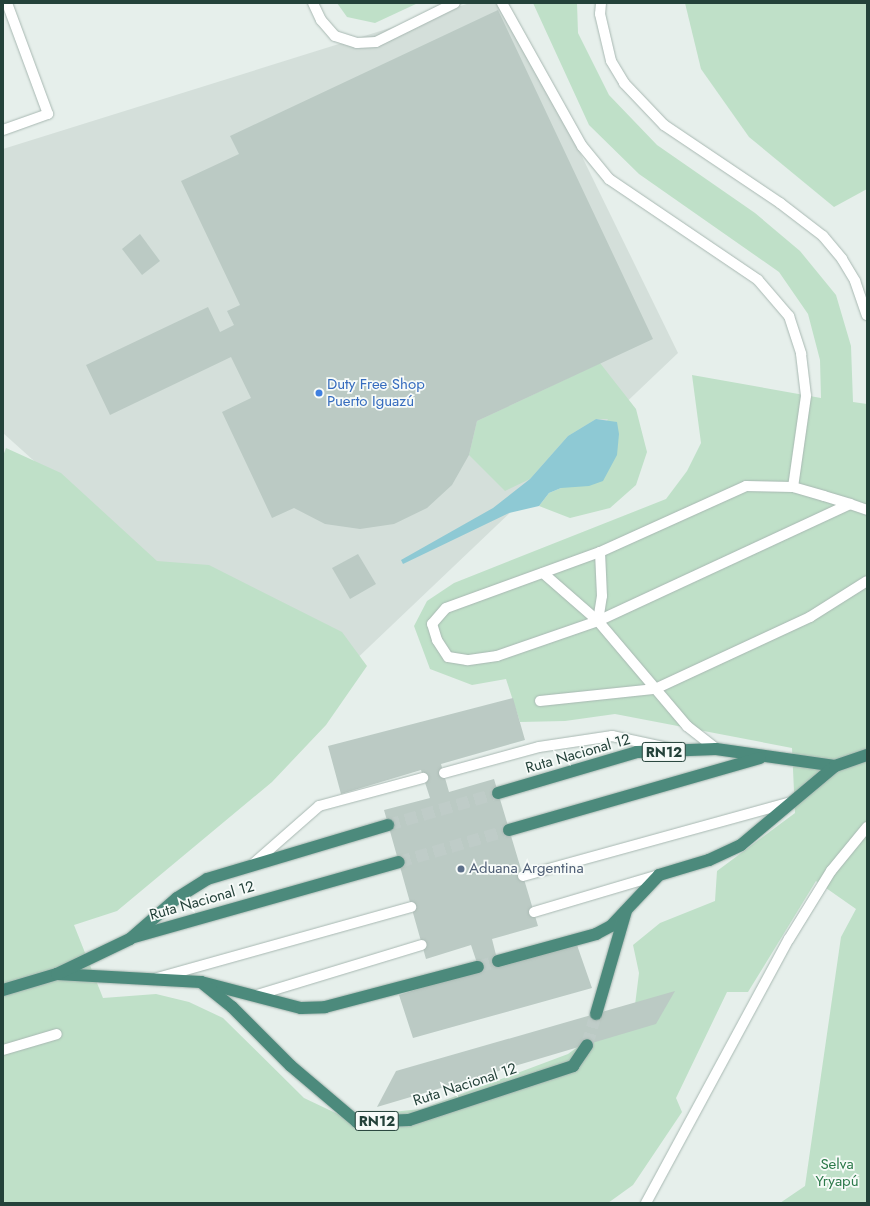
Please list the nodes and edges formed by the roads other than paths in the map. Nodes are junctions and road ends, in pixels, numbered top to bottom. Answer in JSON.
{"nodes":[{"id":1,"x":7,"y":3,"type":"edge"},
{"id":2,"x":313,"y":3,"type":"edge"},
{"id":3,"x":455,"y":3,"type":"edge"},
{"id":4,"x":502,"y":3,"type":"edge"},
{"id":5,"x":601,"y":3,"type":"edge"},
{"id":6,"x":3,"y":130,"type":"edge"},
{"id":7,"x":867,"y":315,"type":"edge"},
{"id":8,"x":793,"y":488,"type":"junction"},
{"id":9,"x":850,"y":504,"type":"junction"},
{"id":10,"x":867,"y":510,"type":"edge"},
{"id":11,"x":600,"y":552,"type":"junction"},
{"id":12,"x":544,"y":573,"type":"junction"},
{"id":13,"x":867,"y":581,"type":"edge"},
{"id":14,"x":598,"y":621,"type":"junction"},
{"id":15,"x":655,"y":689,"type":"junction"},
{"id":16,"x":540,"y":700,"type":"dead end"},
{"id":17,"x":716,"y":749,"type":"junction"},
{"id":18,"x":682,"y":751,"type":"junction"},
{"id":19,"x":867,"y":754,"type":"edge"},
{"id":20,"x":763,"y":757,"type":"junction"},
{"id":21,"x":835,"y":766,"type":"junction"},
{"id":22,"x":444,"y":773,"type":"dead end"},
{"id":23,"x":423,"y":778,"type":"dead end"},
{"id":24,"x":498,"y":793,"type":"tunnel mouth"},
{"id":25,"x":794,"y":802,"type":"junction"},
{"id":26,"x":388,"y":825,"type":"tunnel mouth"},
{"id":27,"x":867,"y":827,"type":"edge"},
{"id":28,"x":509,"y":830,"type":"tunnel mouth"},
{"id":29,"x":399,"y":862,"type":"tunnel mouth"},
{"id":30,"x":251,"y":866,"type":"junction"},
{"id":31,"x":659,"y":875,"type":"junction"},
{"id":32,"x":523,"y":876,"type":"dead end"},
{"id":33,"x":411,"y":907,"type":"dead end"},
{"id":34,"x":627,"y":910,"type":"junction"},
{"id":35,"x":534,"y":912,"type":"dead end"},
{"id":36,"x":130,"y":939,"type":"junction"},
{"id":37,"x":422,"y":945,"type":"dead end"},
{"id":38,"x":498,"y":961,"type":"tunnel mouth"},
{"id":39,"x":478,"y":967,"type":"tunnel mouth"},
{"id":40,"x":57,"y":974,"type":"junction"},
{"id":41,"x":149,"y":980,"type":"junction"},
{"id":42,"x":201,"y":982,"type":"junction"},
{"id":43,"x":3,"y":990,"type":"edge"},
{"id":44,"x":257,"y":995,"type":"junction"},
{"id":45,"x":596,"y":1014,"type":"tunnel mouth"},
{"id":46,"x":57,"y":1034,"type":"dead end"},
{"id":47,"x":587,"y":1045,"type":"tunnel mouth"},
{"id":48,"x":3,"y":1050,"type":"edge"},
{"id":49,"x":646,"y":1203,"type":"edge"}],
"edges":[{"from":1,"to":6,"type":"lane"},
{"from":2,"to":3,"type":"lane"},
{"from":4,"to":8,"type":"lane"},
{"from":5,"to":7,"type":"lane"},
{"from":8,"to":9,"type":"lane"},
{"from":8,"to":11,"type":"lane"},
{"from":9,"to":10,"type":"lane"},
{"from":9,"to":14,"type":"lane"},
{"from":11,"to":12,"type":"lane"},
{"from":11,"to":14,"type":"lane"},
{"from":12,"to":14,"type":"lane"},
{"from":12,"to":14,"type":"lane"},
{"from":13,"to":15,"type":"lane"},
{"from":14,"to":15,"type":"lane"},
{"from":15,"to":16,"type":"lane"},
{"from":15,"to":17,"type":"lane"},
{"from":17,"to":18,"type":"highway","name":"Ruta Nacional 12","number":"RN12"},
{"from":17,"to":20,"type":"highway","name":"Ruta Nacional 12","number":"RN12"},
{"from":18,"to":22,"type":"lane"},
{"from":18,"to":24,"type":"highway","name":"Ruta Nacional 12","number":"RN12"},
{"from":19,"to":21,"type":"highway","name":"Ruta Nacional 12","number":"RN12"},
{"from":20,"to":21,"type":"highway","name":"Ruta Nacional 12","number":"RN12"},
{"from":20,"to":28,"type":"highway","name":"Ruta Nacional 12","number":"RN12"},
{"from":21,"to":25,"type":"highway","name":"Ruta Nacional 12","number":"RN12"},
{"from":23,"to":30,"type":"lane"},
{"from":25,"to":31,"type":"highway","name":"Ruta Nacional 12","number":"RN12"},
{"from":25,"to":32,"type":"lane"},
{"from":26,"to":30,"type":"highway","name":"Ruta Nacional 12"},
{"from":27,"to":49,"type":"lane"},
{"from":29,"to":36,"type":"highway","name":"Ruta Nacional 12"},
{"from":30,"to":36,"type":"highway","name":"Ruta Nacional 12"},
{"from":31,"to":34,"type":"highway"},
{"from":31,"to":35,"type":"lane"},
{"from":33,"to":41,"type":"lane"},
{"from":34,"to":38,"type":"highway"},
{"from":34,"to":45,"type":"highway"},
{"from":36,"to":40,"type":"highway","name":"Ruta Nacional 12"},
{"from":37,"to":44,"type":"lane"},
{"from":39,"to":44,"type":"highway"},
{"from":40,"to":41,"type":"highway"},
{"from":40,"to":43,"type":"highway"},
{"from":41,"to":42,"type":"highway"},
{"from":42,"to":44,"type":"highway"},
{"from":42,"to":47,"type":"highway","name":"Ruta Nacional 12","number":"RN12"},
{"from":46,"to":48,"type":"lane"}]}
